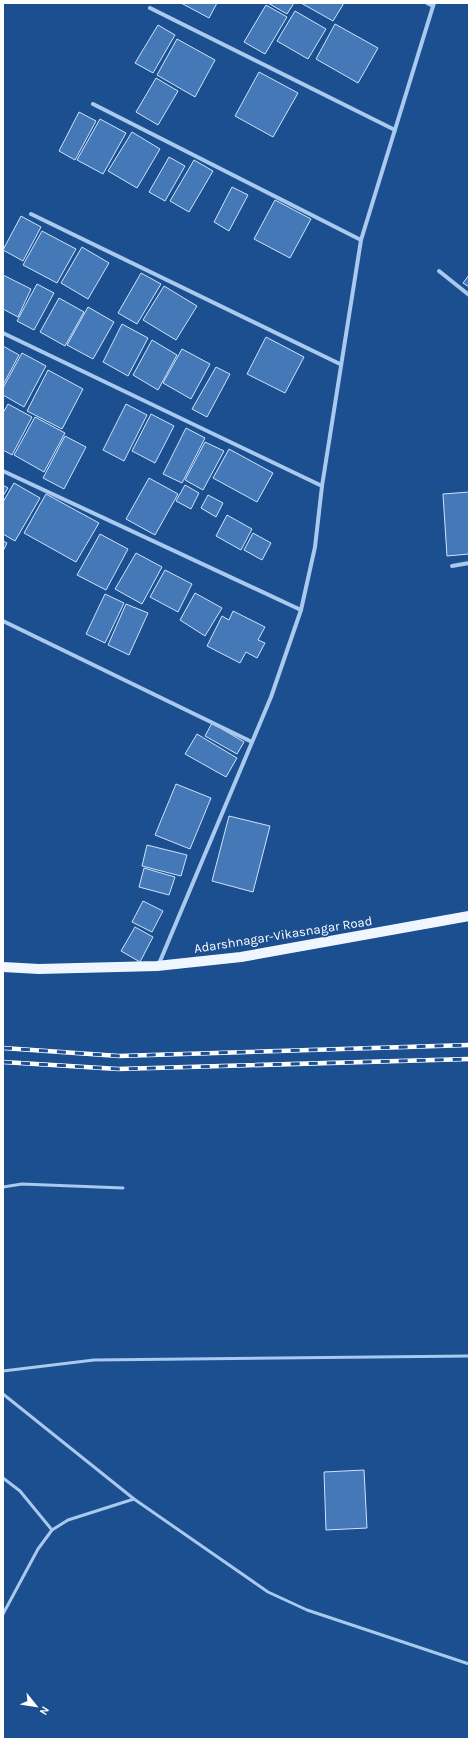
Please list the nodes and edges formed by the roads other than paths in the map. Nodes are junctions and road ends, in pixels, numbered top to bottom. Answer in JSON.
{"nodes":[{"id":1,"x":427,"y":3,"type":"edge"},
{"id":2,"x":434,"y":4,"type":"edge"},
{"id":3,"x":150,"y":8,"type":"dead end"},
{"id":4,"x":93,"y":104,"type":"dead end"},
{"id":5,"x":395,"y":130,"type":"junction"},
{"id":6,"x":31,"y":214,"type":"dead end"},
{"id":7,"x":362,"y":240,"type":"junction"},
{"id":8,"x":439,"y":271,"type":"dead end"},
{"id":9,"x":469,"y":295,"type":"edge"},
{"id":10,"x":3,"y":333,"type":"edge"},
{"id":11,"x":340,"y":364,"type":"junction"},
{"id":12,"x":3,"y":471,"type":"edge"},
{"id":13,"x":322,"y":486,"type":"junction"},
{"id":14,"x":469,"y":563,"type":"edge"},
{"id":15,"x":452,"y":566,"type":"dead end"},
{"id":16,"x":301,"y":610,"type":"junction"},
{"id":17,"x":3,"y":621,"type":"edge"},
{"id":18,"x":252,"y":742,"type":"junction"},
{"id":19,"x":469,"y":916,"type":"edge"},
{"id":20,"x":157,"y":966,"type":"junction"},
{"id":21,"x":3,"y":967,"type":"edge"},
{"id":22,"x":3,"y":1187,"type":"edge"},
{"id":23,"x":123,"y":1188,"type":"dead end"},
{"id":24,"x":469,"y":1356,"type":"edge"},
{"id":25,"x":3,"y":1370,"type":"edge"},
{"id":26,"x":3,"y":1394,"type":"edge"},
{"id":27,"x":3,"y":1478,"type":"edge"},
{"id":28,"x":134,"y":1499,"type":"junction"},
{"id":29,"x":52,"y":1530,"type":"junction"},
{"id":30,"x":3,"y":1614,"type":"edge"},
{"id":31,"x":469,"y":1664,"type":"edge"}],
"edges":[{"from":1,"to":2,"type":"street"},
{"from":2,"to":5,"type":"street"},
{"from":3,"to":5,"type":"street"},
{"from":4,"to":7,"type":"street"},
{"from":5,"to":7,"type":"street"},
{"from":6,"to":11,"type":"street"},
{"from":7,"to":11,"type":"street"},
{"from":8,"to":9,"type":"street"},
{"from":10,"to":13,"type":"street"},
{"from":11,"to":13,"type":"street"},
{"from":12,"to":16,"type":"street"},
{"from":13,"to":16,"type":"street"},
{"from":14,"to":15,"type":"street"},
{"from":16,"to":18,"type":"street"},
{"from":17,"to":18,"type":"street"},
{"from":18,"to":20,"type":"street"},
{"from":19,"to":20,"type":"main road","name":"Adarshnagar-Vikasnagar Road"},
{"from":20,"to":21,"type":"main road","name":"Adarshnagar-Vikasnagar Road"},
{"from":22,"to":23,"type":"lane"},
{"from":24,"to":25,"type":"lane"},
{"from":26,"to":28,"type":"lane"},
{"from":27,"to":29,"type":"lane"},
{"from":28,"to":29,"type":"lane"},
{"from":28,"to":31,"type":"lane"},
{"from":29,"to":30,"type":"lane"}]}
